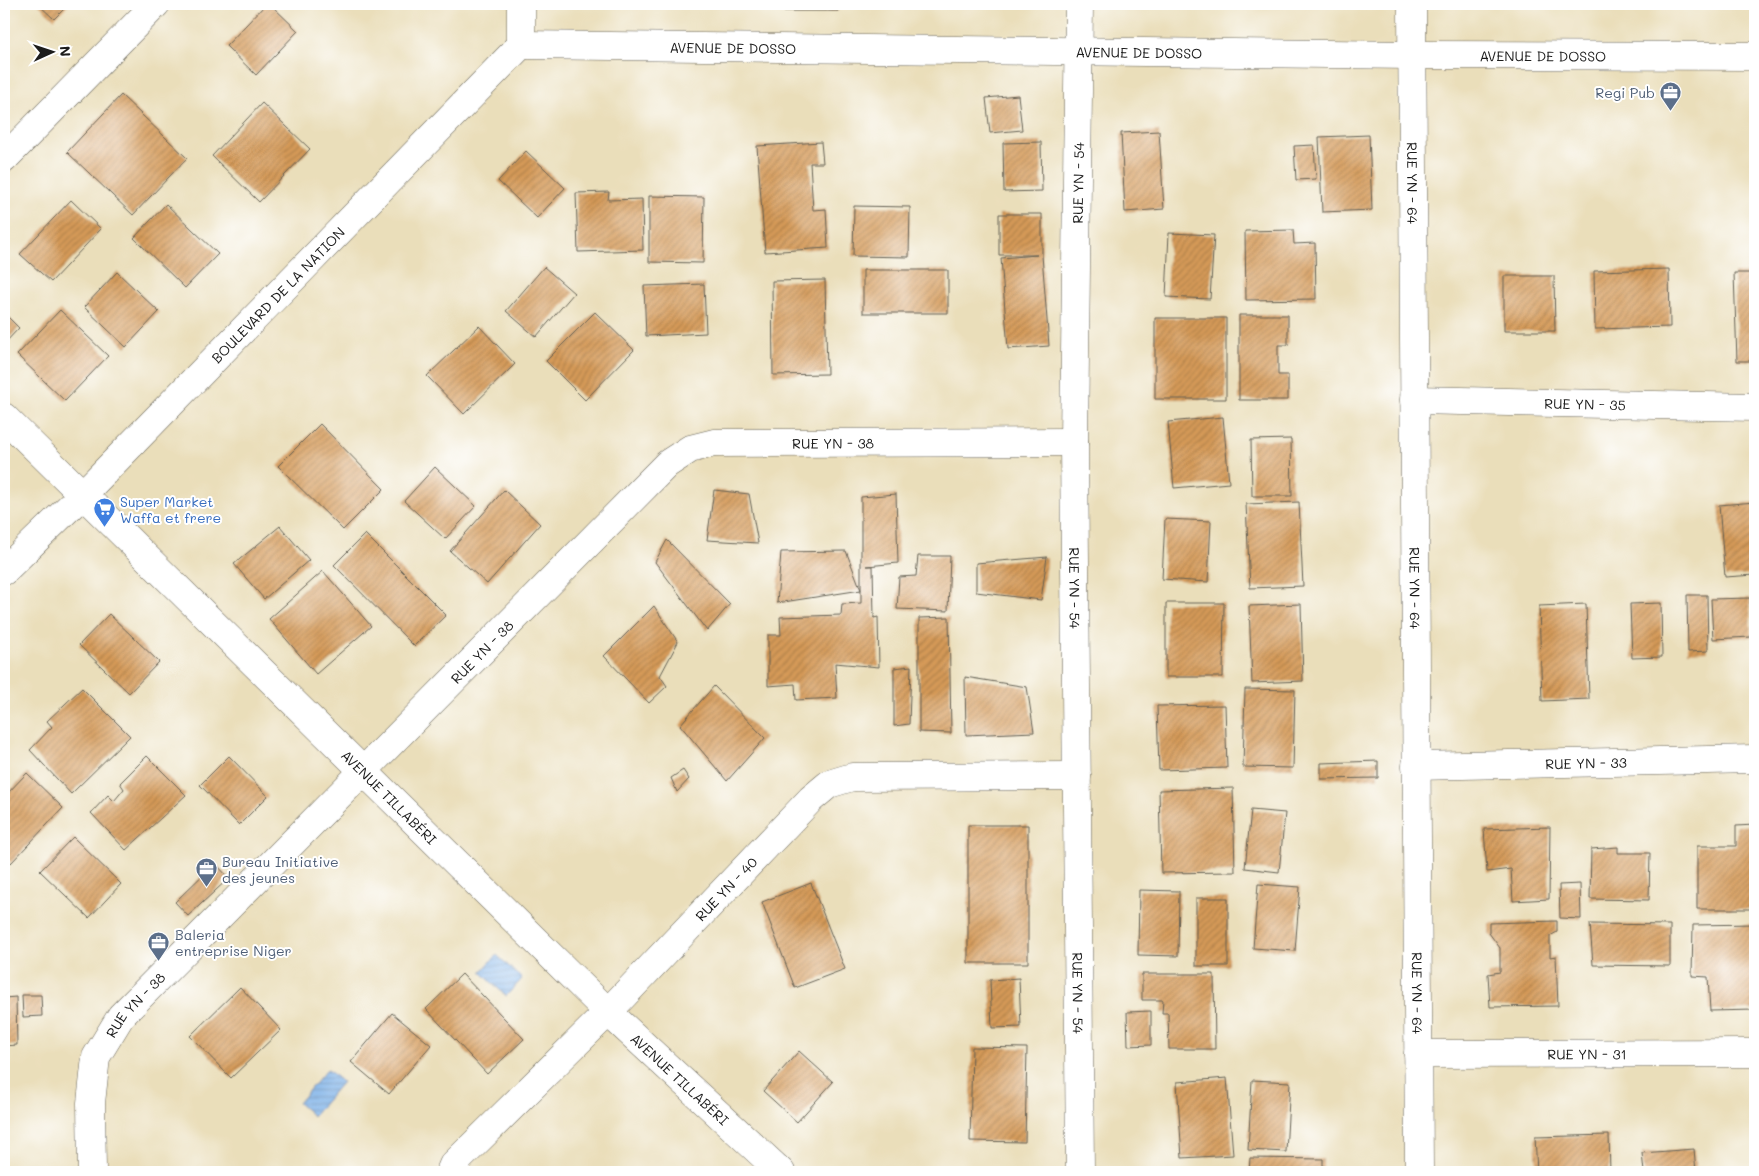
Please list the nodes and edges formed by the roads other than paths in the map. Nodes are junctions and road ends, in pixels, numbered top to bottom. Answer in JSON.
{"nodes":[{"id":1,"x":156,"y":4,"type":"edge"},
{"id":2,"x":521,"y":4,"type":"edge"},
{"id":3,"x":1079,"y":4,"type":"edge"},
{"id":4,"x":1412,"y":4,"type":"edge"},
{"id":5,"x":521,"y":45,"type":"junction"},
{"id":6,"x":1079,"y":52,"type":"junction"},
{"id":7,"x":1412,"y":55,"type":"junction"},
{"id":8,"x":1755,"y":56,"type":"edge"},
{"id":9,"x":4,"y":159,"type":"edge"},
{"id":10,"x":1414,"y":400,"type":"junction"},
{"id":11,"x":1755,"y":407,"type":"edge"},
{"id":12,"x":4,"y":417,"type":"edge"},
{"id":13,"x":1074,"y":442,"type":"junction"},
{"id":14,"x":83,"y":494,"type":"junction"},
{"id":15,"x":4,"y":571,"type":"edge"},
{"id":16,"x":1755,"y":759,"type":"edge"},
{"id":17,"x":1416,"y":766,"type":"junction"},
{"id":18,"x":365,"y":771,"type":"junction"},
{"id":19,"x":1077,"y":776,"type":"junction"},
{"id":20,"x":608,"y":1012,"type":"junction"},
{"id":21,"x":1755,"y":1053,"type":"edge"},
{"id":22,"x":1418,"y":1054,"type":"junction"},
{"id":23,"x":92,"y":1172,"type":"edge"},
{"id":24,"x":450,"y":1172,"type":"edge"},
{"id":25,"x":781,"y":1172,"type":"edge"},
{"id":26,"x":1080,"y":1172,"type":"edge"},
{"id":27,"x":1418,"y":1172,"type":"edge"}],
"edges":[{"from":1,"to":9,"type":"street"},
{"from":2,"to":5,"type":"street"},
{"from":3,"to":6,"type":"street","name":"RUE YN - 54"},
{"from":4,"to":7,"type":"street","name":"RUE YN - 64"},
{"from":5,"to":6,"type":"street","name":"AVENUE DE DOSSO"},
{"from":5,"to":14,"type":"street","name":"BOULEVARD DE LA NATION"},
{"from":6,"to":7,"type":"street","name":"AVENUE DE DOSSO"},
{"from":6,"to":13,"type":"street","name":"RUE YN - 54"},
{"from":7,"to":8,"type":"street","name":"AVENUE DE DOSSO"},
{"from":7,"to":10,"type":"street","name":"RUE YN - 64"},
{"from":10,"to":11,"type":"street","name":"RUE YN - 35"},
{"from":10,"to":17,"type":"street","name":"RUE YN - 64"},
{"from":12,"to":14,"type":"street","name":"AVENUE TILLABÉRI"},
{"from":13,"to":18,"type":"street","name":"RUE YN - 38"},
{"from":13,"to":19,"type":"street","name":"RUE YN - 54"},
{"from":14,"to":15,"type":"street","name":"BOULEVARD DE LA NATION"},
{"from":14,"to":18,"type":"street","name":"AVENUE TILLABÉRI"},
{"from":16,"to":17,"type":"street","name":"RUE YN - 33"},
{"from":17,"to":22,"type":"street","name":"RUE YN - 64"},
{"from":18,"to":20,"type":"street","name":"AVENUE TILLABÉRI"},
{"from":18,"to":23,"type":"street","name":"RUE YN - 38"},
{"from":19,"to":20,"type":"street","name":"RUE YN - 40"},
{"from":19,"to":26,"type":"street","name":"RUE YN - 54"},
{"from":20,"to":24,"type":"street","name":"RUE YN - 40"},
{"from":20,"to":25,"type":"street","name":"AVENUE TILLABÉRI"},
{"from":21,"to":22,"type":"street","name":"RUE YN - 31"},
{"from":22,"to":27,"type":"street","name":"RUE YN - 64"}]}
